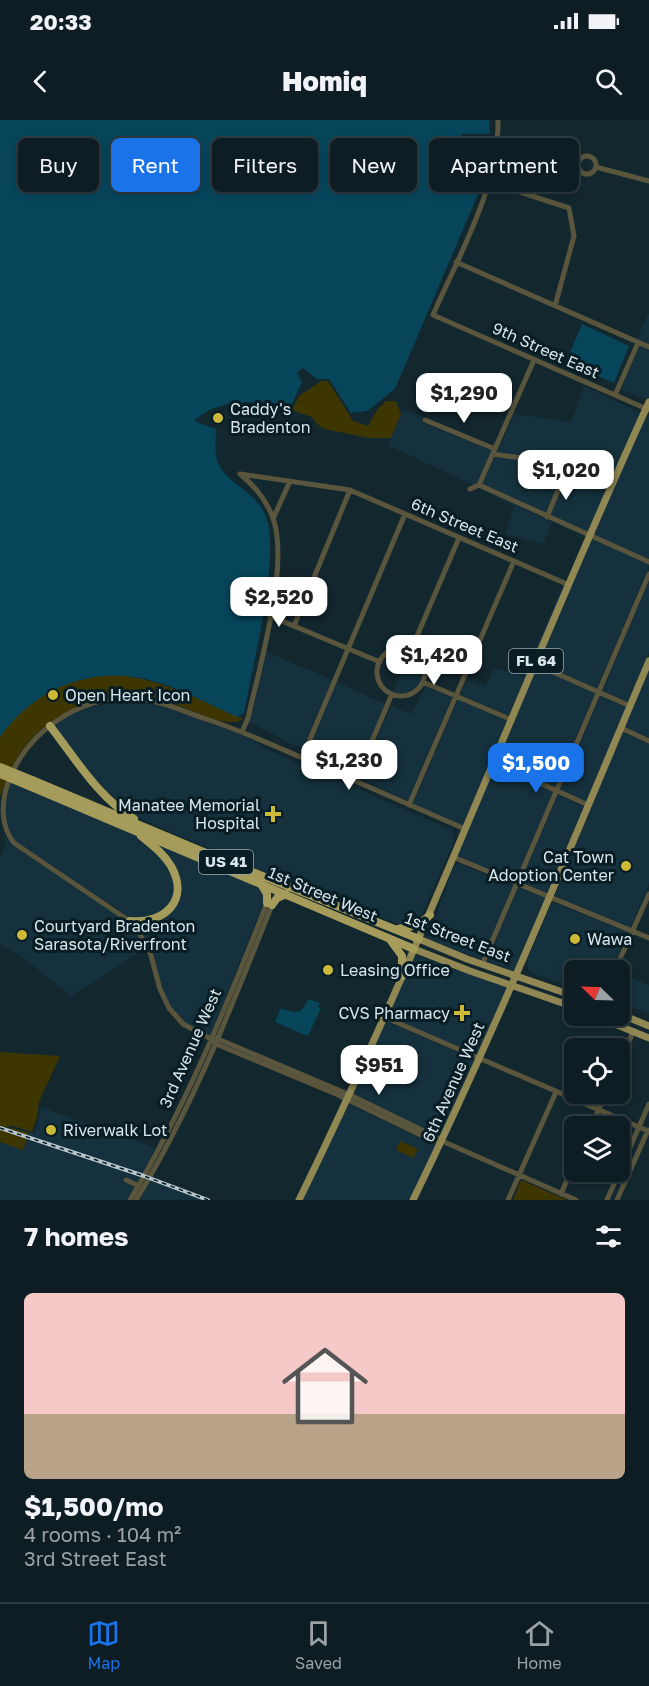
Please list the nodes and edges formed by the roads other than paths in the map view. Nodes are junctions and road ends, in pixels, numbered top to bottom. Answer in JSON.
{"nodes":[{"id":1,"x":498,"y":120,"type":"edge"},
{"id":2,"x":496,"y":138,"type":"edge"},
{"id":3,"x":596,"y":167,"type":"dead end"},
{"id":4,"x":649,"y":181,"type":"edge"},
{"id":5,"x":485,"y":192,"type":"edge"},
{"id":6,"x":519,"y":192,"type":"edge"},
{"id":7,"x":456,"y":262,"type":"junction"},
{"id":8,"x":555,"y":306,"type":"junction"},
{"id":9,"x":638,"y":342,"type":"junction"},
{"id":10,"x":649,"y":347,"type":"edge"},
{"id":11,"x":534,"y":360,"type":"junction"},
{"id":12,"x":615,"y":395,"type":"junction"},
{"id":13,"x":648,"y":407,"type":"edge"},
{"id":14,"x":424,"y":420,"type":"dead end"},
{"id":15,"x":494,"y":452,"type":"junction"},
{"id":16,"x":617,"y":475,"type":"junction"},
{"id":17,"x":563,"y":478,"type":"dead end"},
{"id":18,"x":290,"y":481,"type":"junction"},
{"id":19,"x":479,"y":485,"type":"junction"},
{"id":20,"x":470,"y":489,"type":"dead end"},
{"id":21,"x":350,"y":490,"type":"junction"},
{"id":22,"x":405,"y":514,"type":"junction"},
{"id":23,"x":547,"y":517,"type":"junction"},
{"id":24,"x":273,"y":519,"type":"junction"},
{"id":25,"x":590,"y":536,"type":"junction"},
{"id":26,"x":459,"y":538,"type":"junction"},
{"id":27,"x":514,"y":561,"type":"junction"},
{"id":28,"x":649,"y":562,"type":"edge"},
{"id":29,"x":649,"y":574,"type":"edge"},
{"id":30,"x":569,"y":585,"type":"junction"},
{"id":31,"x":270,"y":616,"type":"junction"},
{"id":32,"x":294,"y":626,"type":"junction"},
{"id":33,"x":348,"y":649,"type":"junction"},
{"id":34,"x":411,"y":650,"type":"junction"},
{"id":35,"x":649,"y":661,"type":"edge"},
{"id":36,"x":380,"y":662,"type":"junction"},
{"id":37,"x":535,"y":664,"type":"junction"},
{"id":38,"x":423,"y":682,"type":"junction"},
{"id":39,"x":599,"y":692,"type":"junction"},
{"id":40,"x":392,"y":694,"type":"junction"},
{"id":41,"x":456,"y":696,"type":"junction"},
{"id":42,"x":630,"y":706,"type":"junction"},
{"id":43,"x":512,"y":720,"type":"junction"},
{"id":44,"x":50,"y":726,"type":"junction"},
{"id":45,"x":621,"y":728,"type":"junction"},
{"id":46,"x":242,"y":732,"type":"junction"},
{"id":47,"x":649,"y":741,"type":"edge"},
{"id":48,"x":302,"y":758,"type":"junction"},
{"id":49,"x":494,"y":762,"type":"junction"},
{"id":50,"x":0,"y":767,"type":"edge"},
{"id":51,"x":0,"y":774,"type":"edge"},
{"id":52,"x":356,"y":781,"type":"junction"},
{"id":53,"x":31,"y":783,"type":"junction"},
{"id":54,"x":557,"y":791,"type":"junction"},
{"id":55,"x":410,"y":805,"type":"junction"},
{"id":56,"x":588,"y":806,"type":"junction"},
{"id":57,"x":465,"y":829,"type":"junction"},
{"id":58,"x":134,"y":830,"type":"junction"},
{"id":59,"x":157,"y":833,"type":"junction"},
{"id":60,"x":453,"y":858,"type":"junction"},
{"id":61,"x":260,"y":883,"type":"junction"},
{"id":62,"x":517,"y":884,"type":"junction"},
{"id":63,"x":285,"y":894,"type":"junction"},
{"id":64,"x":649,"y":894,"type":"edge"},
{"id":65,"x":549,"y":897,"type":"junction"},
{"id":66,"x":270,"y":904,"type":"junction"},
{"id":67,"x":430,"y":915,"type":"junction"},
{"id":68,"x":130,"y":921,"type":"junction"},
{"id":69,"x":395,"y":929,"type":"junction"},
{"id":70,"x":632,"y":931,"type":"junction"},
{"id":71,"x":389,"y":938,"type":"junction"},
{"id":72,"x":649,"y":938,"type":"edge"},
{"id":73,"x":419,"y":939,"type":"junction"},
{"id":74,"x":414,"y":949,"type":"junction"},
{"id":75,"x":619,"y":960,"type":"edge"},
{"id":76,"x":483,"y":964,"type":"junction"},
{"id":77,"x":516,"y":975,"type":"junction"},
{"id":78,"x":402,"y":976,"type":"junction"},
{"id":79,"x":511,"y":984,"type":"junction"},
{"id":80,"x":564,"y":992,"type":"edge"},
{"id":81,"x":564,"y":1003,"type":"edge"},
{"id":82,"x":384,"y":1017,"type":"junction"},
{"id":83,"x":630,"y":1018,"type":"edge"},
{"id":84,"x":619,"y":1026,"type":"edge"},
{"id":85,"x":649,"y":1026,"type":"edge"},
{"id":86,"x":633,"y":1032,"type":"junction"},
{"id":87,"x":649,"y":1038,"type":"edge"},
{"id":88,"x":630,"y":1039,"type":"edge"},
{"id":89,"x":215,"y":1041,"type":"junction"},
{"id":90,"x":479,"y":1059,"type":"junction"},
{"id":91,"x":556,"y":1092,"type":"junction"},
{"id":92,"x":349,"y":1098,"type":"junction"},
{"id":93,"x":185,"y":1103,"type":"junction"},
{"id":94,"x":601,"y":1104,"type":"edge"},
{"id":95,"x":649,"y":1104,"type":"edge"},
{"id":96,"x":598,"y":1110,"type":"junction"},
{"id":97,"x":595,"y":1116,"type":"edge"},
{"id":98,"x":639,"y":1128,"type":"junction"},
{"id":99,"x":648,"y":1130,"type":"edge"},
{"id":100,"x":442,"y":1141,"type":"junction"},
{"id":101,"x":519,"y":1175,"type":"junction"},
{"id":102,"x":126,"y":1180,"type":"dead end"},
{"id":103,"x":566,"y":1182,"type":"edge"},
{"id":104,"x":139,"y":1186,"type":"junction"},
{"id":105,"x":561,"y":1194,"type":"junction"},
{"id":106,"x":130,"y":1200,"type":"edge"},
{"id":107,"x":136,"y":1200,"type":"edge"},
{"id":108,"x":299,"y":1200,"type":"edge"},
{"id":109,"x":413,"y":1200,"type":"edge"},
{"id":110,"x":508,"y":1200,"type":"edge"},
{"id":111,"x":576,"y":1200,"type":"edge"},
{"id":112,"x":607,"y":1200,"type":"edge"},
{"id":113,"x":617,"y":1200,"type":"edge"}],
"edges":[{"from":1,"to":2,"type":"street"},
{"from":3,"to":4,"type":"street"},
{"from":5,"to":7,"type":"street"},
{"from":6,"to":8,"type":"street"},
{"from":7,"to":8,"type":"street"},
{"from":7,"to":11,"type":"street","name":"9th Street East"},
{"from":8,"to":9,"type":"street"},
{"from":9,"to":10,"type":"street"},
{"from":9,"to":12,"type":"street"},
{"from":11,"to":12,"type":"street","name":"9th Street East"},
{"from":11,"to":15,"type":"street"},
{"from":12,"to":13,"type":"street","name":"9th Street East"},
{"from":13,"to":16,"type":"main road","number":"FL 64"},
{"from":14,"to":15,"type":"street"},
{"from":15,"to":16,"type":"street"},
{"from":15,"to":19,"type":"street"},
{"from":16,"to":25,"type":"main road","number":"FL 64"},
{"from":17,"to":23,"type":"street"},
{"from":18,"to":21,"type":"street","name":"6th Street East"},
{"from":18,"to":24,"type":"street"},
{"from":18,"to":24,"type":"street","name":"6th Street East"},
{"from":19,"to":20,"type":"street"},
{"from":19,"to":23,"type":"street"},
{"from":21,"to":22,"type":"street","name":"6th Street East"},
{"from":21,"to":32,"type":"street"},
{"from":22,"to":26,"type":"street","name":"6th Street East"},
{"from":22,"to":33,"type":"street"},
{"from":23,"to":25,"type":"street"},
{"from":24,"to":31,"type":"street"},
{"from":25,"to":28,"type":"street"},
{"from":25,"to":30,"type":"main road","number":"FL 64"},
{"from":26,"to":27,"type":"street","name":"6th Street East"},
{"from":26,"to":34,"type":"street"},
{"from":27,"to":30,"type":"street","name":"6th Street East"},
{"from":27,"to":41,"type":"street"},
{"from":29,"to":39,"type":"street"},
{"from":30,"to":37,"type":"main road","number":"FL 64"},
{"from":31,"to":32,"type":"street"},
{"from":31,"to":46,"type":"street"},
{"from":32,"to":33,"type":"street"},
{"from":33,"to":36,"type":"street"},
{"from":33,"to":48,"type":"street"},
{"from":34,"to":36,"type":"street"},
{"from":34,"to":38,"type":"street"},
{"from":35,"to":42,"type":"main road","name":"6th Avenue West"},
{"from":36,"to":40,"type":"street"},
{"from":37,"to":39,"type":"street"},
{"from":37,"to":43,"type":"main road","number":"FL 64"},
{"from":38,"to":40,"type":"street"},
{"from":38,"to":41,"type":"street"},
{"from":39,"to":42,"type":"street"},
{"from":39,"to":54,"type":"street"},
{"from":40,"to":52,"type":"street"},
{"from":41,"to":43,"type":"street"},
{"from":41,"to":55,"type":"street"},
{"from":42,"to":45,"type":"main road","name":"6th Avenue West"},
{"from":43,"to":49,"type":"main road","number":"FL 64"},
{"from":44,"to":46,"type":"street"},
{"from":44,"to":59,"type":"highway"},
{"from":44,"to":68,"type":"street"},
{"from":45,"to":47,"type":"street"},
{"from":45,"to":56,"type":"main road","name":"6th Avenue West"},
{"from":46,"to":48,"type":"street"},
{"from":48,"to":52,"type":"street"},
{"from":49,"to":54,"type":"street"},
{"from":49,"to":57,"type":"main road","number":"FL 64"},
{"from":50,"to":53,"type":"highway","number":"US 41","bridge":true},
{"from":51,"to":53,"type":"highway","number":"US 41","bridge":true},
{"from":52,"to":55,"type":"street"},
{"from":53,"to":58,"type":"highway","name":"1st Street West","number":"US 41"},
{"from":53,"to":59,"type":"highway","name":"1st Street East","number":"US 41"},
{"from":54,"to":56,"type":"street"},
{"from":54,"to":62,"type":"street"},
{"from":55,"to":57,"type":"street"},
{"from":56,"to":65,"type":"main road","name":"6th Avenue West"},
{"from":57,"to":60,"type":"main road","number":"FL 64"},
{"from":58,"to":61,"type":"highway","name":"1st Street West","number":"US 41"},
{"from":58,"to":68,"type":"highway"},
{"from":59,"to":69,"type":"highway","name":"1st Street East","number":"US 41"},
{"from":60,"to":62,"type":"street"},
{"from":60,"to":67,"type":"main road","number":"FL 64"},
{"from":61,"to":63,"type":"highway","name":"1st Street West","number":"US 41"},
{"from":61,"to":66,"type":"highway"},
{"from":62,"to":65,"type":"street"},
{"from":62,"to":76,"type":"street"},
{"from":63,"to":66,"type":"highway"},
{"from":63,"to":71,"type":"highway","name":"1st Street West","number":"US 41"},
{"from":64,"to":70,"type":"street"},
{"from":65,"to":70,"type":"street"},
{"from":65,"to":77,"type":"main road","name":"6th Avenue West"},
{"from":66,"to":89,"type":"street","name":"3rd Avenue West"},
{"from":67,"to":69,"type":"highway"},
{"from":67,"to":73,"type":"main road","number":"FL 64"},
{"from":68,"to":89,"type":"street"},
{"from":69,"to":73,"type":"highway","name":"1st Street East","number":"US 41"},
{"from":70,"to":72,"type":"street"},
{"from":70,"to":75,"type":"street"},
{"from":71,"to":74,"type":"highway","name":"1st Street West","number":"US 41"},
{"from":71,"to":78,"type":"highway"},
{"from":73,"to":74,"type":"main road","number":"FL 64"},
{"from":73,"to":76,"type":"main road","name":"1st Street East","number":"US 41"},
{"from":74,"to":78,"type":"main road","number":"FL 64"},
{"from":74,"to":79,"type":"main road","name":"1st Street West","number":"US 41"},
{"from":76,"to":77,"type":"main road","name":"1st Street East","number":"US 41"},
{"from":77,"to":79,"type":"main road","name":"6th Avenue West"},
{"from":77,"to":80,"type":"main road","name":"1st Street East","number":"US 41"},
{"from":78,"to":82,"type":"main road","number":"FL 64"},
{"from":79,"to":81,"type":"main road","name":"1st Street West","number":"US 41"},
{"from":79,"to":90,"type":"main road","name":"6th Avenue West"},
{"from":82,"to":90,"type":"street"},
{"from":82,"to":92,"type":"main road","number":"FL 64"},
{"from":83,"to":85,"type":"main road"},
{"from":84,"to":86,"type":"main road"},
{"from":86,"to":87,"type":"main road"},
{"from":86,"to":88,"type":"street"},
{"from":89,"to":92,"type":"street"},
{"from":89,"to":93,"type":"street","name":"3rd Avenue West"},
{"from":90,"to":91,"type":"street"},
{"from":90,"to":100,"type":"main road","name":"6th Avenue West"},
{"from":91,"to":96,"type":"street"},
{"from":91,"to":101,"type":"street"},
{"from":92,"to":100,"type":"street"},
{"from":92,"to":108,"type":"main road","number":"FL 64"},
{"from":93,"to":104,"type":"street","name":"3rd Avenue West"},
{"from":93,"to":107,"type":"street","name":"3rd Avenue West"},
{"from":94,"to":96,"type":"street"},
{"from":95,"to":98,"type":"street"},
{"from":96,"to":97,"type":"street"},
{"from":96,"to":98,"type":"street"},
{"from":98,"to":99,"type":"street"},
{"from":98,"to":112,"type":"street"},
{"from":99,"to":113,"type":"street"},
{"from":100,"to":101,"type":"street"},
{"from":100,"to":109,"type":"main road","name":"6th Avenue West"},
{"from":101,"to":105,"type":"street"},
{"from":101,"to":110,"type":"street"},
{"from":102,"to":104,"type":"street"},
{"from":103,"to":105,"type":"street"},
{"from":104,"to":106,"type":"street","name":"3rd Avenue West"},
{"from":105,"to":111,"type":"street"}]}
